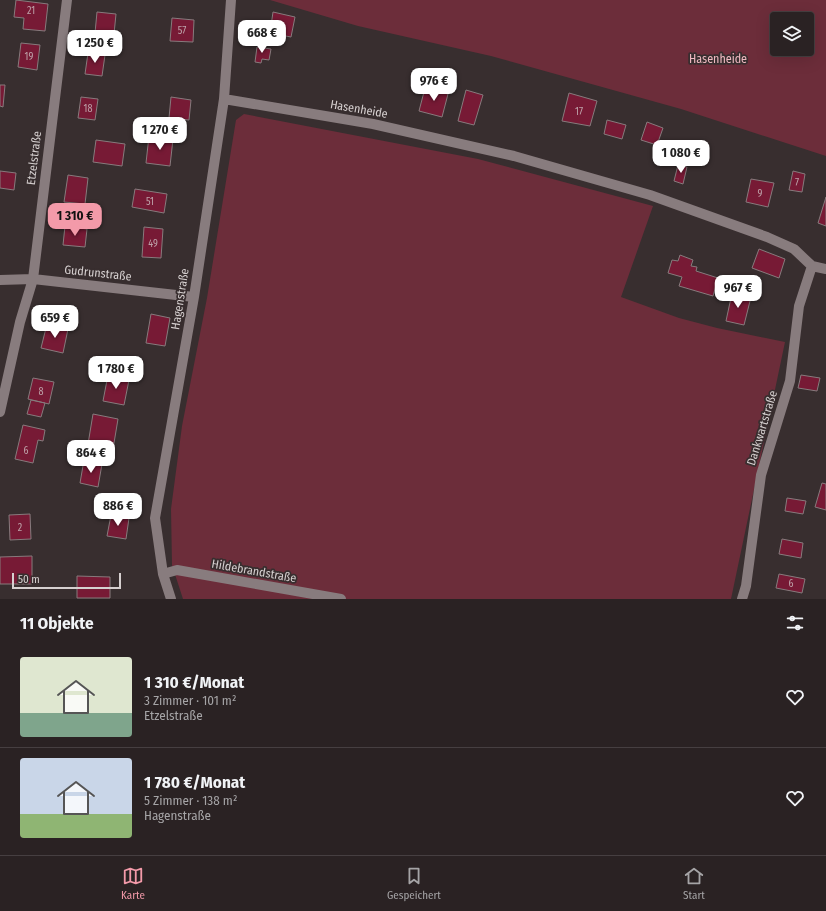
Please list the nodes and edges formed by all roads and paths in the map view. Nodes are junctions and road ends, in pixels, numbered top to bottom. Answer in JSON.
{"nodes":[{"id":1,"x":67,"y":0,"type":"edge"},
{"id":2,"x":231,"y":0,"type":"edge"},
{"id":3,"x":224,"y":99,"type":"junction"},
{"id":4,"x":812,"y":266,"type":"junction"},
{"id":5,"x":826,"y":269,"type":"edge"},
{"id":6,"x":33,"y":279,"type":"junction"},
{"id":7,"x":0,"y":280,"type":"edge"},
{"id":8,"x":194,"y":297,"type":"junction"},
{"id":9,"x":0,"y":412,"type":"edge"},
{"id":10,"x":163,"y":574,"type":"junction"},
{"id":11,"x":171,"y":599,"type":"edge"},
{"id":12,"x":341,"y":599,"type":"edge"},
{"id":13,"x":742,"y":599,"type":"edge"}],
"edges":[{"from":1,"to":6,"type":"street","name":"Etzelstraße"},
{"from":2,"to":3,"type":"street","name":"Hagenstraße"},
{"from":3,"to":4,"type":"street","name":"Hasenheide"},
{"from":3,"to":8,"type":"street","name":"Hagenstraße"},
{"from":4,"to":5,"type":"street"},
{"from":4,"to":13,"type":"street","name":"Dankwartstraße"},
{"from":6,"to":7,"type":"street","name":"Gudrunstraße"},
{"from":6,"to":8,"type":"street","name":"Gudrunstraße"},
{"from":6,"to":9,"type":"street","name":"Etzelstraße"},
{"from":8,"to":10,"type":"street","name":"Hagenstraße"},
{"from":10,"to":11,"type":"street","name":"Hagenstraße"},
{"from":10,"to":12,"type":"street","name":"Hildebrandstraße"}]}
